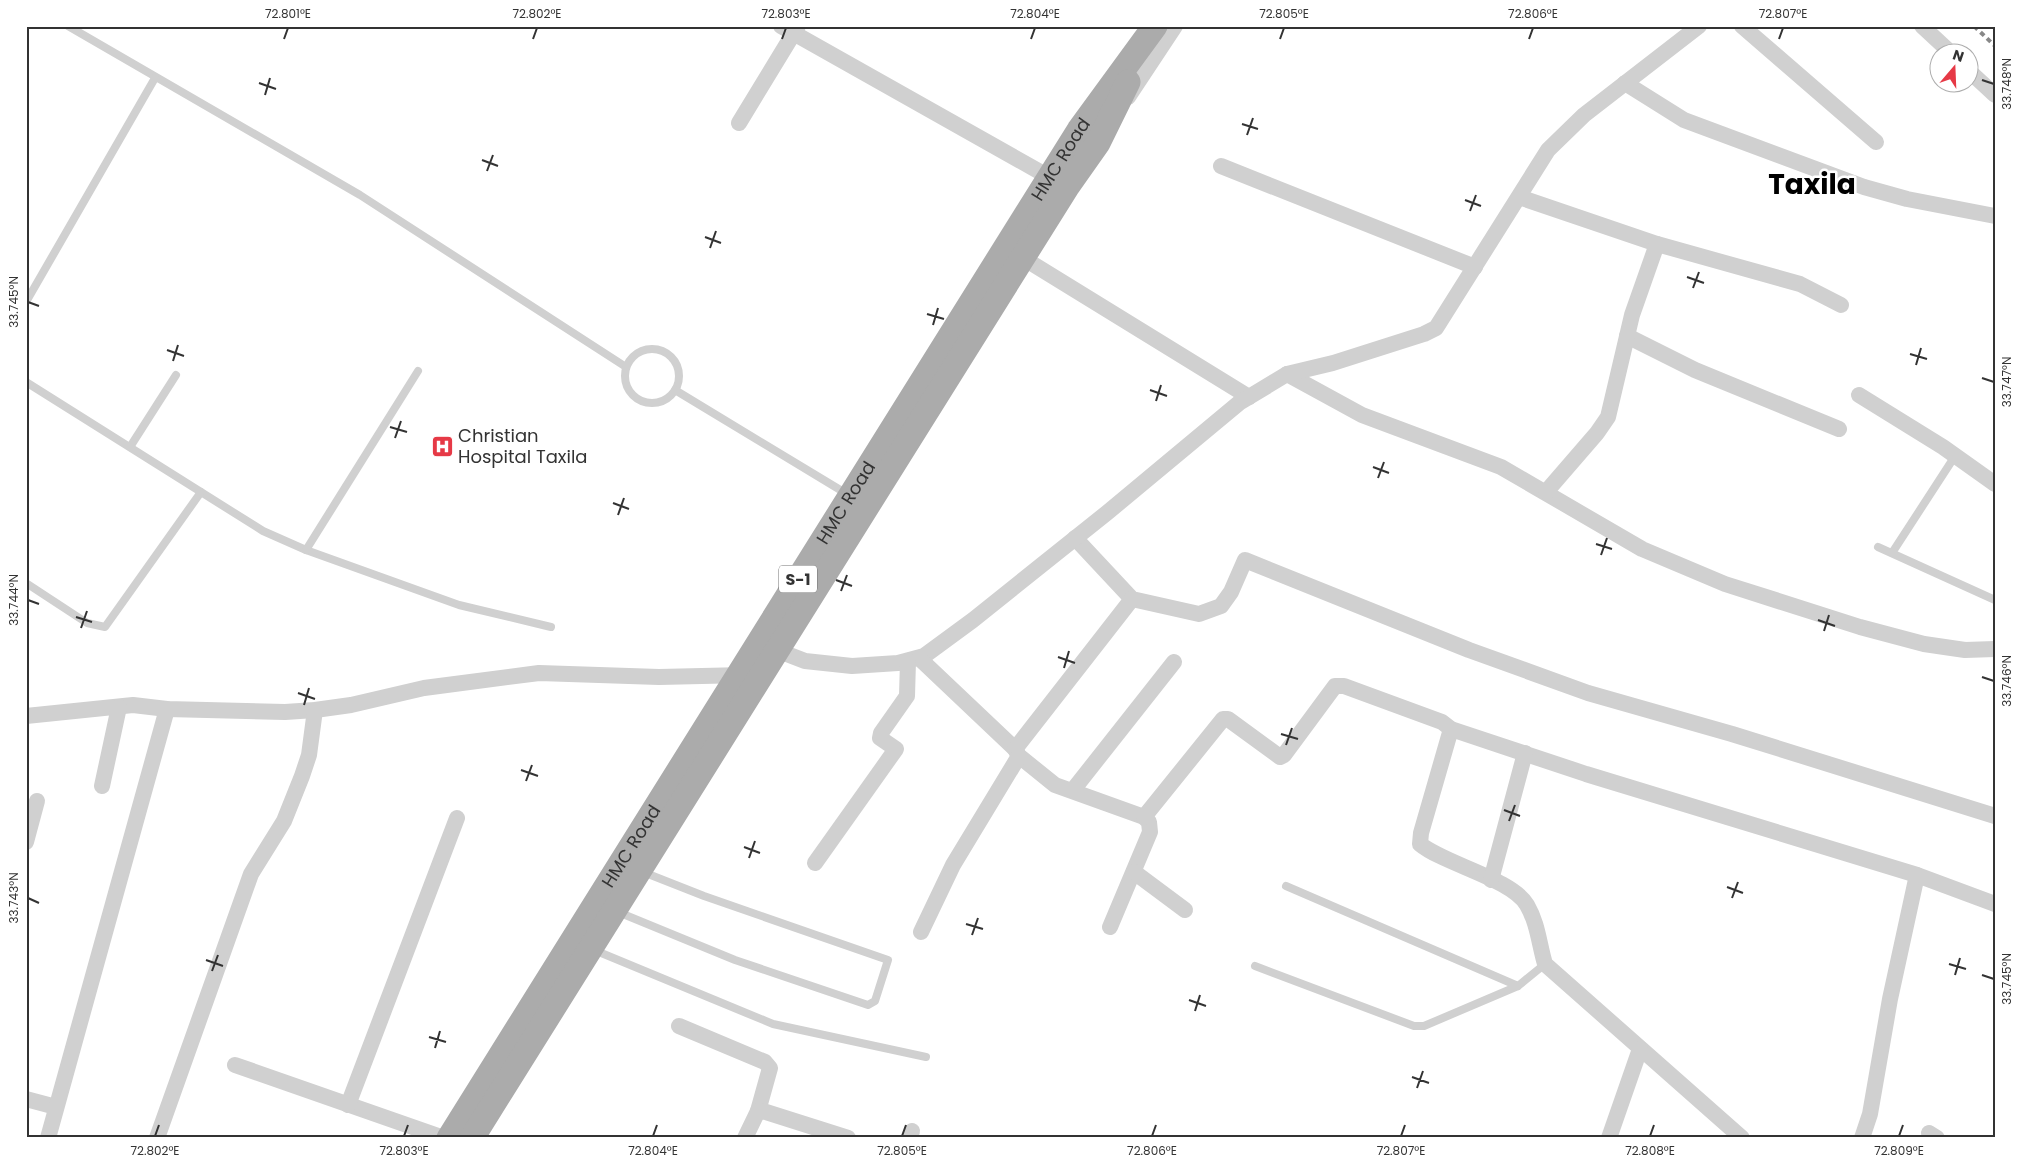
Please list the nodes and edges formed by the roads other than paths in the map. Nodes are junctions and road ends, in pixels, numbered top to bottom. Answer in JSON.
{"nodes":[{"id":1,"x":68,"y":26,"type":"edge"},
{"id":2,"x":1142,"y":26,"type":"edge"},
{"id":3,"x":1155,"y":26,"type":"edge"},
{"id":4,"x":1176,"y":26,"type":"edge"},
{"id":5,"x":1699,"y":26,"type":"edge"},
{"id":6,"x":1742,"y":26,"type":"edge"},
{"id":7,"x":1922,"y":26,"type":"edge"},
{"id":8,"x":791,"y":29,"type":"edge"},
{"id":9,"x":1939,"y":42,"type":"edge"},
{"id":10,"x":155,"y":78,"type":"junction"},
{"id":11,"x":1978,"y":79,"type":"edge"},
{"id":12,"x":1626,"y":83,"type":"junction"},
{"id":13,"x":1995,"y":95,"type":"edge"},
{"id":14,"x":739,"y":123,"type":"dead end"},
{"id":15,"x":1088,"y":136,"type":"junction"},
{"id":16,"x":1876,"y":142,"type":"dead end"},
{"id":17,"x":1221,"y":166,"type":"dead end"},
{"id":18,"x":1049,"y":177,"type":"junction"},
{"id":19,"x":1519,"y":197,"type":"junction"},
{"id":20,"x":1995,"y":216,"type":"edge"},
{"id":21,"x":1657,"y":244,"type":"junction"},
{"id":22,"x":1023,"y":258,"type":"junction"},
{"id":23,"x":1475,"y":267,"type":"junction"},
{"id":24,"x":26,"y":302,"type":"edge"},
{"id":25,"x":1841,"y":305,"type":"dead end"},
{"id":26,"x":1627,"y":336,"type":"junction"},
{"id":27,"x":626,"y":367,"type":"junction"},
{"id":28,"x":418,"y":371,"type":"dead end"},
{"id":29,"x":1286,"y":374,"type":"junction"},
{"id":30,"x":176,"y":375,"type":"dead end"},
{"id":31,"x":26,"y":382,"type":"edge"},
{"id":32,"x":675,"y":390,"type":"junction"},
{"id":33,"x":1859,"y":395,"type":"dead end"},
{"id":34,"x":1250,"y":397,"type":"junction"},
{"id":35,"x":1839,"y":429,"type":"dead end"},
{"id":36,"x":130,"y":447,"type":"junction"},
{"id":37,"x":1955,"y":456,"type":"junction"},
{"id":38,"x":1995,"y":484,"type":"edge"},
{"id":39,"x":201,"y":492,"type":"junction"},
{"id":40,"x":1546,"y":492,"type":"junction"},
{"id":41,"x":859,"y":502,"type":"junction"},
{"id":42,"x":1075,"y":538,"type":"junction"},
{"id":43,"x":1878,"y":547,"type":"dead end"},
{"id":44,"x":306,"y":550,"type":"junction"},
{"id":45,"x":1892,"y":553,"type":"junction"},
{"id":46,"x":26,"y":583,"type":"edge"},
{"id":47,"x":1132,"y":599,"type":"junction"},
{"id":48,"x":1995,"y":600,"type":"edge"},
{"id":49,"x":550,"y":627,"type":"dead end"},
{"id":50,"x":1995,"y":649,"type":"edge"},
{"id":51,"x":779,"y":651,"type":"junction"},
{"id":52,"x":913,"y":659,"type":"junction"},
{"id":53,"x":1174,"y":662,"type":"dead end"},
{"id":54,"x":750,"y":675,"type":"junction"},
{"id":55,"x":119,"y":707,"type":"junction"},
{"id":56,"x":167,"y":709,"type":"junction"},
{"id":57,"x":315,"y":710,"type":"junction"},
{"id":58,"x":26,"y":716,"type":"edge"},
{"id":59,"x":1452,"y":729,"type":"junction"},
{"id":60,"x":1017,"y":753,"type":"junction"},
{"id":61,"x":1525,"y":754,"type":"junction"},
{"id":62,"x":102,"y":786,"type":"dead end"},
{"id":63,"x":1073,"y":790,"type":"junction"},
{"id":64,"x":37,"y":801,"type":"dead end"},
{"id":65,"x":1995,"y":816,"type":"edge"},
{"id":66,"x":1144,"y":817,"type":"junction"},
{"id":67,"x":457,"y":818,"type":"dead end"},
{"id":68,"x":26,"y":842,"type":"edge"},
{"id":69,"x":815,"y":863,"type":"dead end"},
{"id":70,"x":639,"y":870,"type":"junction"},
{"id":71,"x":1134,"y":872,"type":"junction"},
{"id":72,"x":1917,"y":875,"type":"junction"},
{"id":73,"x":1491,"y":880,"type":"junction"},
{"id":74,"x":1286,"y":886,"type":"dead end"},
{"id":75,"x":1995,"y":904,"type":"edge"},
{"id":76,"x":1185,"y":910,"type":"dead end"},
{"id":77,"x":614,"y":911,"type":"junction"},
{"id":78,"x":1110,"y":927,"type":"dead end"},
{"id":79,"x":921,"y":932,"type":"dead end"},
{"id":80,"x":590,"y":948,"type":"junction"},
{"id":81,"x":1545,"y":964,"type":"junction"},
{"id":82,"x":1255,"y":966,"type":"dead end"},
{"id":83,"x":1518,"y":986,"type":"junction"},
{"id":84,"x":679,"y":1026,"type":"dead end"},
{"id":85,"x":1640,"y":1049,"type":"junction"},
{"id":86,"x":926,"y":1057,"type":"dead end"},
{"id":87,"x":235,"y":1065,"type":"dead end"},
{"id":88,"x":26,"y":1099,"type":"edge"},
{"id":89,"x":348,"y":1105,"type":"junction"},
{"id":90,"x":56,"y":1108,"type":"junction"},
{"id":91,"x":758,"y":1111,"type":"junction"},
{"id":92,"x":48,"y":1138,"type":"edge"},
{"id":93,"x":157,"y":1138,"type":"edge"},
{"id":94,"x":444,"y":1138,"type":"edge"},
{"id":95,"x":450,"y":1138,"type":"edge"},
{"id":96,"x":472,"y":1138,"type":"edge"},
{"id":97,"x":745,"y":1138,"type":"edge"},
{"id":98,"x":848,"y":1138,"type":"edge"},
{"id":99,"x":1609,"y":1138,"type":"edge"},
{"id":100,"x":1742,"y":1138,"type":"edge"},
{"id":101,"x":1862,"y":1138,"type":"edge"}],
"edges":[{"from":1,"to":10,"type":"lane"},
{"from":2,"to":15,"type":"street"},
{"from":3,"to":15,"type":"main road","name":"HMC Road","number":"S-1"},
{"from":4,"to":15,"type":"street"},
{"from":5,"to":12,"type":"street"},
{"from":6,"to":16,"type":"street"},
{"from":7,"to":9,"type":"street"},
{"from":8,"to":14,"type":"street"},
{"from":8,"to":18,"type":"street"},
{"from":10,"to":24,"type":"lane"},
{"from":10,"to":27,"type":"lane"},
{"from":11,"to":13,"type":"street"},
{"from":12,"to":19,"type":"street"},
{"from":12,"to":20,"type":"street"},
{"from":15,"to":18,"type":"main road","name":"HMC Road","number":"S-1"},
{"from":15,"to":22,"type":"main road","name":"HMC Road","number":"S-1"},
{"from":17,"to":23,"type":"street"},
{"from":18,"to":41,"type":"main road","name":"HMC Road","number":"S-1"},
{"from":19,"to":21,"type":"street"},
{"from":19,"to":23,"type":"street"},
{"from":21,"to":25,"type":"street"},
{"from":21,"to":26,"type":"street"},
{"from":22,"to":34,"type":"street"},
{"from":22,"to":41,"type":"main road","name":"HMC Road","number":"S-1"},
{"from":23,"to":29,"type":"street"},
{"from":26,"to":35,"type":"street"},
{"from":26,"to":40,"type":"street"},
{"from":27,"to":32,"type":"lane"},
{"from":27,"to":32,"type":"lane"},
{"from":28,"to":44,"type":"lane"},
{"from":29,"to":34,"type":"street"},
{"from":29,"to":40,"type":"street"},
{"from":30,"to":36,"type":"lane"},
{"from":31,"to":36,"type":"lane"},
{"from":32,"to":41,"type":"lane"},
{"from":33,"to":37,"type":"street"},
{"from":34,"to":42,"type":"street"},
{"from":36,"to":39,"type":"lane"},
{"from":37,"to":38,"type":"street"},
{"from":37,"to":45,"type":"lane"},
{"from":39,"to":44,"type":"lane"},
{"from":39,"to":46,"type":"lane"},
{"from":40,"to":50,"type":"street"},
{"from":41,"to":51,"type":"main road","name":"HMC Road","number":"S-1"},
{"from":41,"to":54,"type":"main road","name":"HMC Road","number":"S-1"},
{"from":42,"to":47,"type":"street"},
{"from":42,"to":52,"type":"street"},
{"from":43,"to":45,"type":"lane"},
{"from":44,"to":49,"type":"lane"},
{"from":45,"to":48,"type":"lane"},
{"from":47,"to":60,"type":"street"},
{"from":47,"to":65,"type":"street"},
{"from":51,"to":52,"type":"street"},
{"from":51,"to":54,"type":"main road","name":"HMC Road","number":"S-1"},
{"from":52,"to":60,"type":"street"},
{"from":52,"to":69,"type":"street"},
{"from":53,"to":63,"type":"street"},
{"from":54,"to":57,"type":"street"},
{"from":54,"to":70,"type":"main road","name":"HMC Road","number":"S-1"},
{"from":54,"to":95,"type":"main road","name":"HMC Road","number":"S-1"},
{"from":55,"to":56,"type":"street"},
{"from":55,"to":58,"type":"street"},
{"from":55,"to":62,"type":"street"},
{"from":56,"to":57,"type":"street"},
{"from":56,"to":90,"type":"street"},
{"from":57,"to":93,"type":"street"},
{"from":59,"to":61,"type":"street"},
{"from":59,"to":66,"type":"street"},
{"from":59,"to":73,"type":"street"},
{"from":60,"to":63,"type":"street"},
{"from":60,"to":79,"type":"street"},
{"from":61,"to":72,"type":"street"},
{"from":61,"to":73,"type":"street"},
{"from":63,"to":66,"type":"street"},
{"from":64,"to":68,"type":"street"},
{"from":66,"to":71,"type":"street"},
{"from":67,"to":89,"type":"street"},
{"from":70,"to":77,"type":"main road","name":"HMC Road","number":"S-1"},
{"from":70,"to":77,"type":"lane"},
{"from":71,"to":76,"type":"street"},
{"from":71,"to":78,"type":"street"},
{"from":72,"to":75,"type":"street"},
{"from":72,"to":101,"type":"street"},
{"from":73,"to":81,"type":"street"},
{"from":74,"to":83,"type":"lane"},
{"from":77,"to":80,"type":"main road","name":"HMC Road","number":"S-1"},
{"from":80,"to":86,"type":"lane"},
{"from":80,"to":96,"type":"main road","name":"HMC Road","number":"S-1"},
{"from":81,"to":83,"type":"lane"},
{"from":81,"to":85,"type":"street"},
{"from":82,"to":83,"type":"lane"},
{"from":84,"to":91,"type":"street"},
{"from":85,"to":99,"type":"street"},
{"from":85,"to":100,"type":"street"},
{"from":87,"to":89,"type":"street"},
{"from":88,"to":90,"type":"street"},
{"from":89,"to":94,"type":"street"},
{"from":90,"to":92,"type":"street"},
{"from":91,"to":97,"type":"street"},
{"from":91,"to":98,"type":"street"}]}
